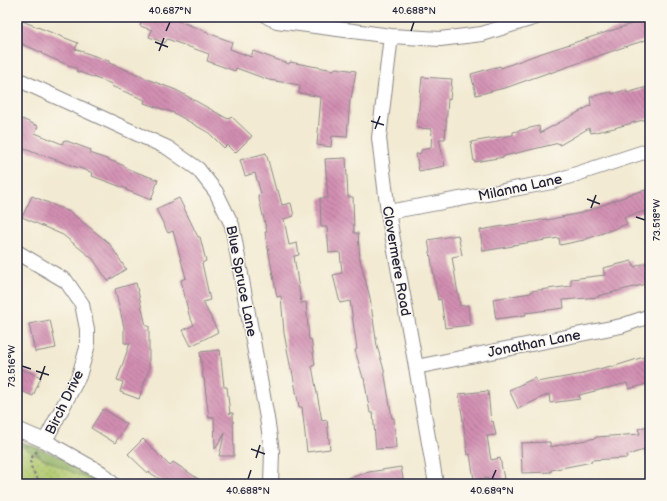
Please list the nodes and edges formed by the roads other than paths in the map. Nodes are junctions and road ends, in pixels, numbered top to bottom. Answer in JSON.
{"nodes":[{"id":1,"x":268,"y":17,"type":"edge"},
{"id":2,"x":536,"y":17,"type":"edge"},
{"id":3,"x":391,"y":36,"type":"junction"},
{"id":4,"x":17,"y":79,"type":"edge"},
{"id":5,"x":650,"y":150,"type":"edge"},
{"id":6,"x":388,"y":212,"type":"junction"},
{"id":7,"x":17,"y":252,"type":"edge"},
{"id":8,"x":650,"y":316,"type":"edge"},
{"id":9,"x":416,"y":367,"type":"junction"},
{"id":10,"x":17,"y":428,"type":"edge"},
{"id":11,"x":45,"y":441,"type":"junction"},
{"id":12,"x":113,"y":484,"type":"edge"},
{"id":13,"x":271,"y":484,"type":"edge"},
{"id":14,"x":436,"y":484,"type":"edge"}],
"edges":[{"from":1,"to":3,"type":"street"},
{"from":2,"to":3,"type":"street"},
{"from":3,"to":6,"type":"street","name":"Clovermere Road"},
{"from":4,"to":13,"type":"street","name":"Blue Spruce Lane"},
{"from":5,"to":6,"type":"street","name":"Milanna Lane"},
{"from":6,"to":9,"type":"street","name":"Clovermere Road"},
{"from":7,"to":11,"type":"street","name":"Birch Drive"},
{"from":8,"to":9,"type":"street","name":"Jonathan Lane"},
{"from":9,"to":14,"type":"street","name":"Clovermere Road"},
{"from":10,"to":11,"type":"street"},
{"from":11,"to":12,"type":"street"}]}
